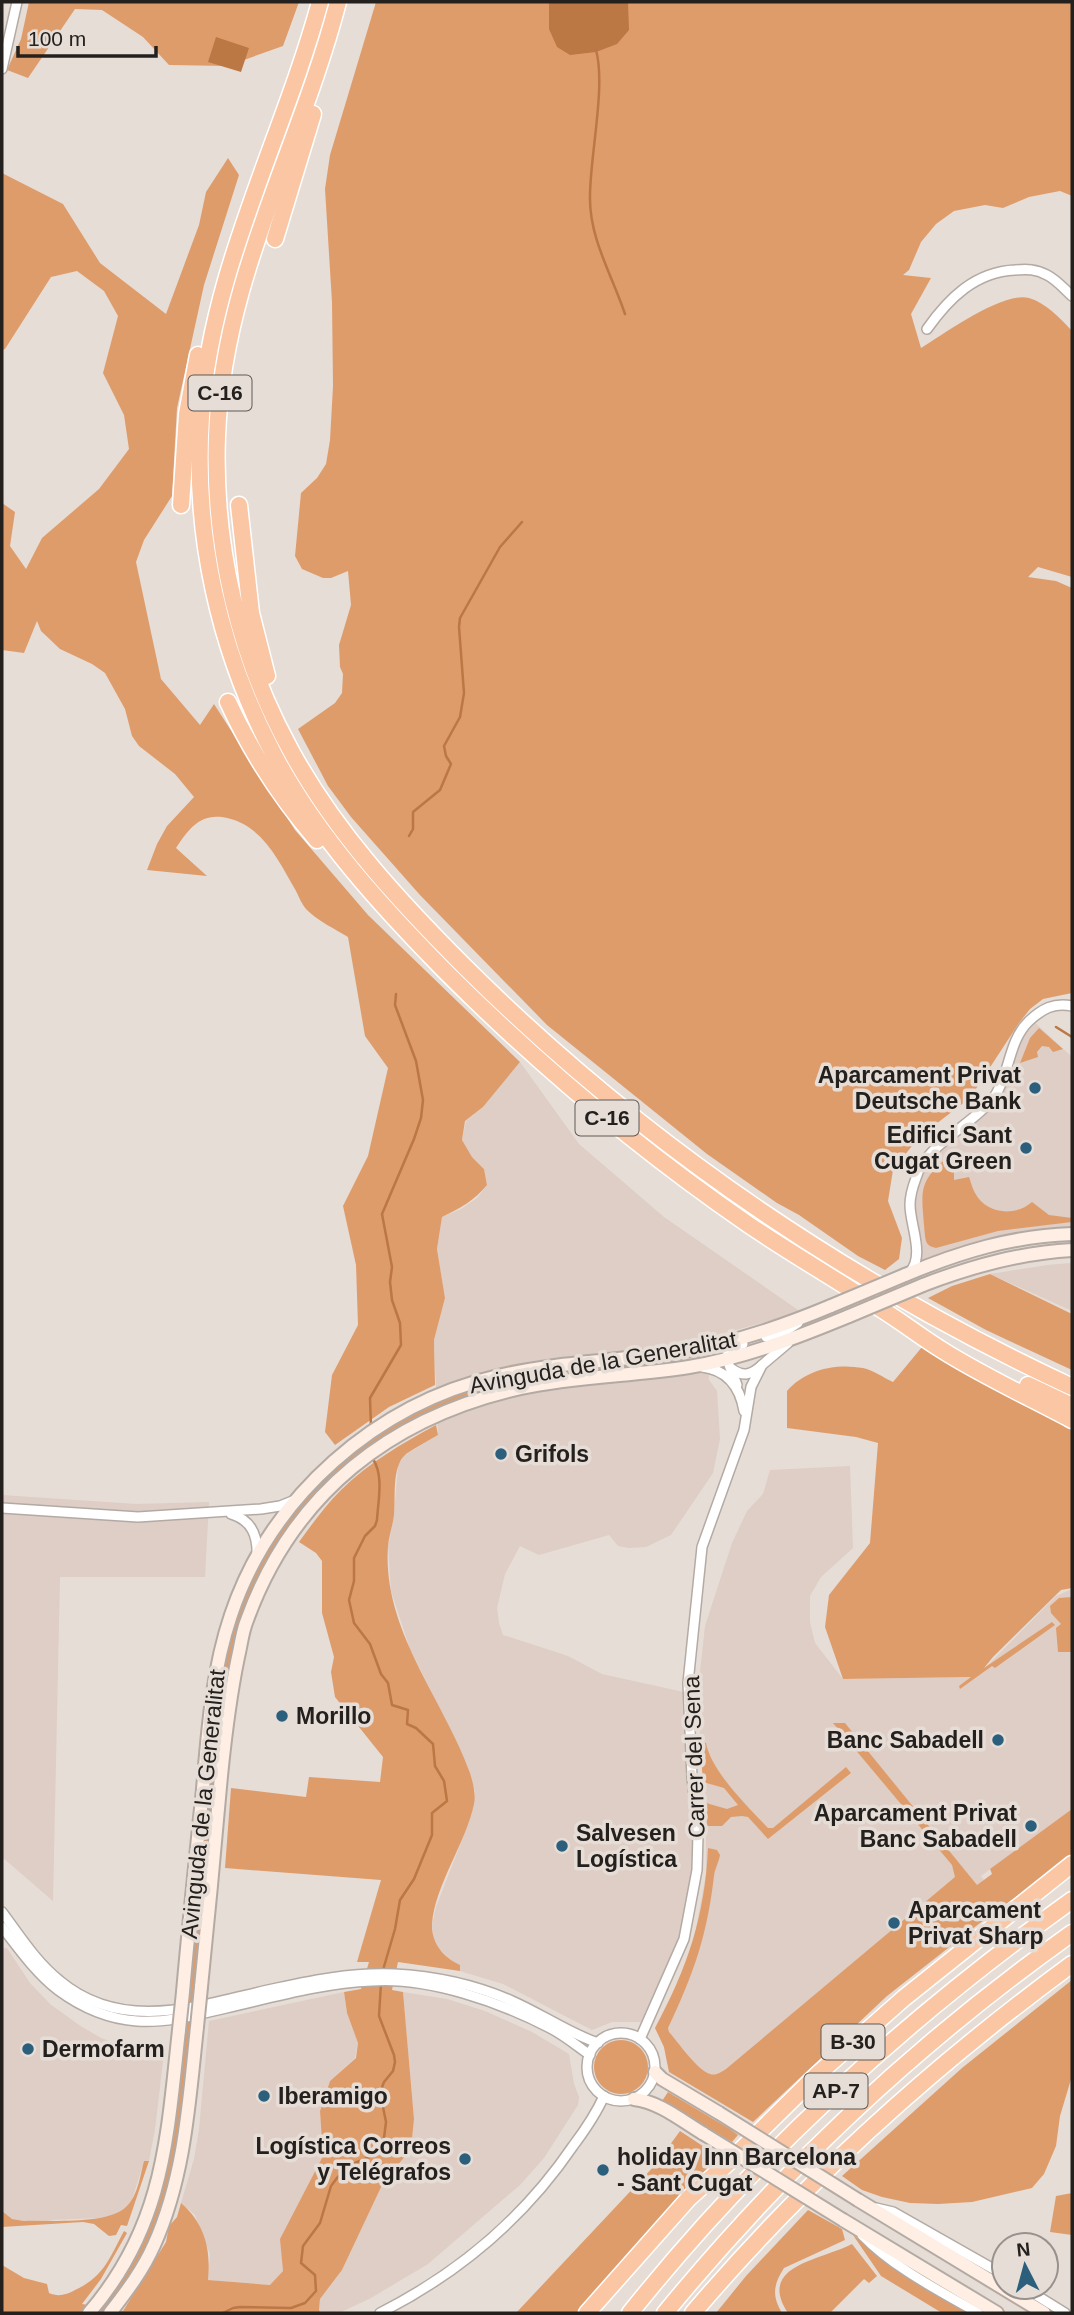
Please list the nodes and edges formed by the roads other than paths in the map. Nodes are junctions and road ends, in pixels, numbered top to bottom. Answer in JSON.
{"nodes":[{"id":1,"x":17,"y":2,"type":"edge"},
{"id":2,"x":320,"y":2,"type":"edge"},
{"id":3,"x":338,"y":2,"type":"edge"},
{"id":4,"x":343,"y":2,"type":"edge"},
{"id":5,"x":2,"y":33,"type":"edge"},
{"id":6,"x":9,"y":41,"type":"junction"},
{"id":7,"x":2,"y":69,"type":"edge"},
{"id":8,"x":275,"y":239,"type":"dead end"},
{"id":9,"x":225,"y":277,"type":"junction"},
{"id":10,"x":1072,"y":296,"type":"edge"},
{"id":11,"x":927,"y":329,"type":"dead end"},
{"id":12,"x":181,"y":505,"type":"dead end"},
{"id":13,"x":239,"y":505,"type":"dead end"},
{"id":14,"x":228,"y":702,"type":"dead end"},
{"id":15,"x":312,"y":785,"type":"junction"},
{"id":16,"x":365,"y":885,"type":"junction"},
{"id":17,"x":1072,"y":1006,"type":"edge"},
{"id":18,"x":1072,"y":1234,"type":"edge"},
{"id":19,"x":1072,"y":1250,"type":"edge"},
{"id":20,"x":917,"y":1255,"type":"junction"},
{"id":21,"x":937,"y":1262,"type":"junction"},
{"id":22,"x":907,"y":1273,"type":"junction"},
{"id":23,"x":883,"y":1310,"type":"junction"},
{"id":24,"x":804,"y":1317,"type":"junction"},
{"id":25,"x":828,"y":1325,"type":"junction"},
{"id":26,"x":729,"y":1364,"type":"junction"},
{"id":27,"x":762,"y":1365,"type":"junction"},
{"id":28,"x":690,"y":1367,"type":"junction"},
{"id":29,"x":737,"y":1385,"type":"junction"},
{"id":30,"x":1072,"y":1387,"type":"edge"},
{"id":31,"x":1072,"y":1406,"type":"edge"},
{"id":32,"x":1072,"y":1420,"type":"edge"},
{"id":33,"x":744,"y":1430,"type":"junction"},
{"id":34,"x":296,"y":1499,"type":"junction"},
{"id":35,"x":2,"y":1508,"type":"edge"},
{"id":36,"x":225,"y":1513,"type":"junction"},
{"id":37,"x":257,"y":1558,"type":"junction"},
{"id":38,"x":1072,"y":1864,"type":"edge"},
{"id":39,"x":1072,"y":1875,"type":"edge"},
{"id":40,"x":1072,"y":1900,"type":"edge"},
{"id":41,"x":2,"y":1912,"type":"edge"},
{"id":42,"x":2,"y":1927,"type":"edge"},
{"id":43,"x":986,"y":1933,"type":"junction"},
{"id":44,"x":1072,"y":1933,"type":"edge"},
{"id":45,"x":1072,"y":1964,"type":"edge"},
{"id":46,"x":394,"y":1977,"type":"junction"},
{"id":47,"x":360,"y":1979,"type":"junction"},
{"id":48,"x":640,"y":2039,"type":"junction"},
{"id":49,"x":598,"y":2043,"type":"junction"},
{"id":50,"x":590,"y":2055,"type":"junction"},
{"id":51,"x":655,"y":2072,"type":"junction"},
{"id":52,"x":604,"y":2096,"type":"junction"},
{"id":53,"x":634,"y":2099,"type":"junction"},
{"id":54,"x":729,"y":2162,"type":"junction"},
{"id":55,"x":863,"y":2203,"type":"junction"},
{"id":56,"x":848,"y":2223,"type":"junction"},
{"id":57,"x":755,"y":2244,"type":"junction"},
{"id":58,"x":990,"y":2267,"type":"edge"},
{"id":59,"x":1046,"y":2301,"type":"edge"},
{"id":60,"x":113,"y":2309,"type":"edge"},
{"id":61,"x":89,"y":2313,"type":"edge"},
{"id":62,"x":380,"y":2313,"type":"edge"},
{"id":63,"x":587,"y":2313,"type":"edge"},
{"id":64,"x":601,"y":2313,"type":"edge"},
{"id":65,"x":630,"y":2313,"type":"edge"},
{"id":66,"x":665,"y":2313,"type":"edge"},
{"id":67,"x":693,"y":2313,"type":"edge"},
{"id":68,"x":702,"y":2313,"type":"edge"},
{"id":69,"x":978,"y":2313,"type":"edge"},
{"id":70,"x":996,"y":2313,"type":"edge"},
{"id":71,"x":1044,"y":2313,"type":"edge"},
{"id":72,"x":1065,"y":2313,"type":"edge"}],
"edges":[{"from":1,"to":6,"type":"street"},
{"from":2,"to":9,"type":"highway","number":"C-16"},
{"from":3,"to":15,"type":"highway","number":"C-16"},
{"from":4,"to":8,"type":"highway"},
{"from":5,"to":6,"type":"street"},
{"from":6,"to":7,"type":"street"},
{"from":9,"to":12,"type":"highway"},
{"from":9,"to":16,"type":"highway","number":"C-16"},
{"from":10,"to":11,"type":"street"},
{"from":13,"to":15,"type":"highway"},
{"from":14,"to":16,"type":"highway"},
{"from":15,"to":30,"type":"highway","number":"C-16"},
{"from":16,"to":23,"type":"highway","number":"C-16"},
{"from":17,"to":20,"type":"street"},
{"from":18,"to":21,"type":"street","name":"Avinguda de la Generalitat"},
{"from":19,"to":25,"type":"street","name":"Avinguda de la Generalitat","bridge":true},
{"from":20,"to":21,"type":"street"},
{"from":20,"to":22,"type":"street"},
{"from":21,"to":22,"type":"street","name":"Avinguda de la Generalitat"},
{"from":22,"to":24,"type":"street","name":"Avinguda de la Generalitat","bridge":true},
{"from":23,"to":31,"type":"highway","number":"C-16"},
{"from":23,"to":32,"type":"highway"},
{"from":24,"to":26,"type":"street"},
{"from":24,"to":34,"type":"street","name":"Avinguda de la Generalitat"},
{"from":25,"to":26,"type":"street","name":"Avinguda de la Generalitat"},
{"from":25,"to":27,"type":"street","name":"Carrer del Sena"},
{"from":26,"to":27,"type":"street"},
{"from":26,"to":28,"type":"street","name":"Avinguda de la Generalitat"},
{"from":26,"to":29,"type":"street","name":"Carrer del Sena"},
{"from":27,"to":33,"type":"street","name":"Carrer del Sena"},
{"from":28,"to":29,"type":"street"},
{"from":28,"to":60,"type":"street","name":"Avinguda de la Generalitat","bridge":true},
{"from":29,"to":33,"type":"street","name":"Carrer del Sena"},
{"from":33,"to":48,"type":"street","name":"Carrer del Sena"},
{"from":34,"to":36,"type":"street"},
{"from":34,"to":37,"type":"street","name":"Avinguda de la Generalitat"},
{"from":35,"to":36,"type":"street"},
{"from":36,"to":37,"type":"street"},
{"from":37,"to":61,"type":"street","name":"Avinguda de la Generalitat","bridge":true},
{"from":38,"to":43,"type":"highway"},
{"from":39,"to":43,"type":"highway","number":"B-30"},
{"from":40,"to":65,"type":"highway","number":"AP-7"},
{"from":41,"to":47,"type":"street"},
{"from":42,"to":47,"type":"street"},
{"from":43,"to":54,"type":"highway","number":"B-30"},
{"from":44,"to":66,"type":"highway","number":"AP-7"},
{"from":45,"to":57,"type":"highway"},
{"from":46,"to":47,"type":"street"},
{"from":46,"to":49,"type":"street"},
{"from":46,"to":50,"type":"street"},
{"from":48,"to":49,"type":"street"},
{"from":48,"to":51,"type":"street"},
{"from":49,"to":50,"type":"street"},
{"from":50,"to":52,"type":"street"},
{"from":51,"to":53,"type":"street"},
{"from":51,"to":55,"type":"street","bridge":true},
{"from":52,"to":53,"type":"street"},
{"from":52,"to":62,"type":"street"},
{"from":53,"to":56,"type":"street","bridge":true},
{"from":54,"to":63,"type":"highway"},
{"from":54,"to":64,"type":"highway","number":"B-30"},
{"from":55,"to":58,"type":"street"},
{"from":55,"to":71,"type":"street"},
{"from":56,"to":69,"type":"street"},
{"from":56,"to":70,"type":"street"},
{"from":57,"to":67,"type":"highway"},
{"from":57,"to":68,"type":"highway"},
{"from":59,"to":72,"type":"street"}]}
